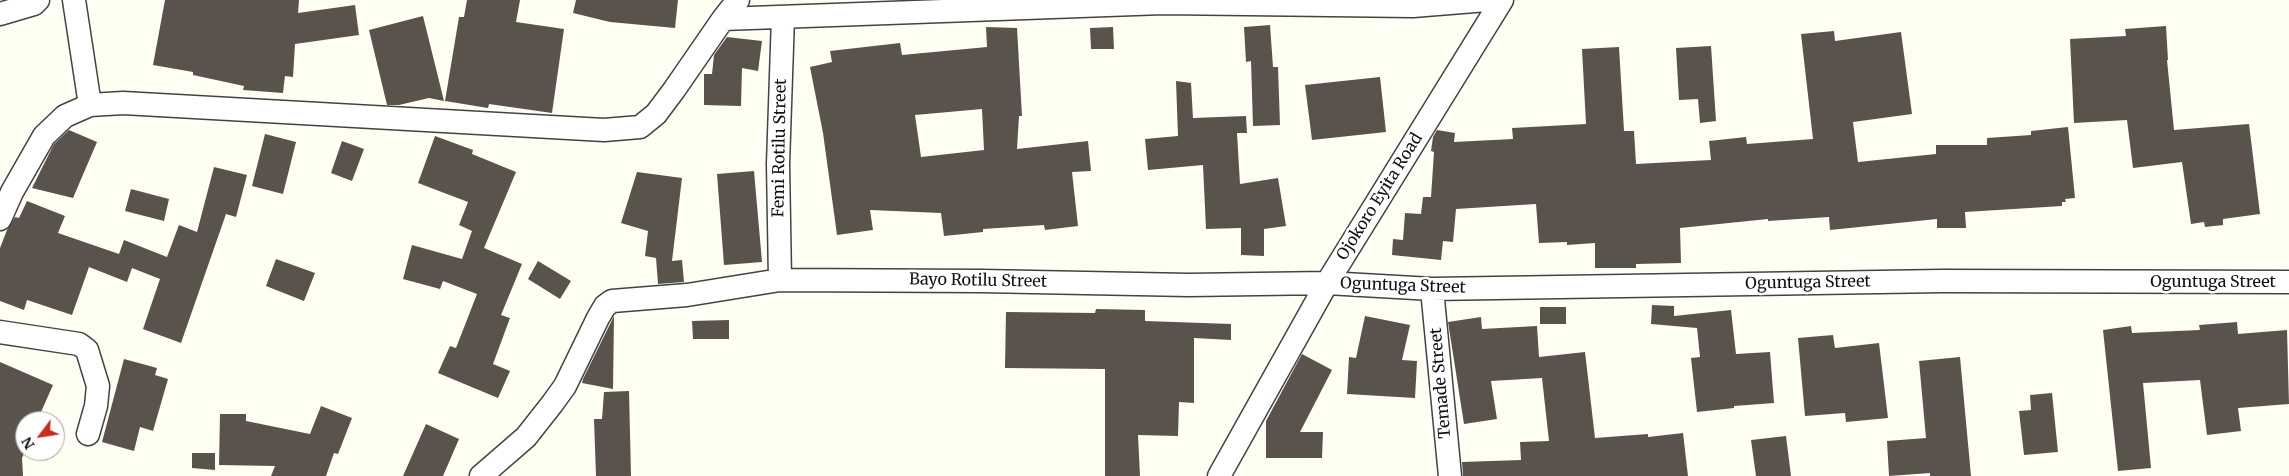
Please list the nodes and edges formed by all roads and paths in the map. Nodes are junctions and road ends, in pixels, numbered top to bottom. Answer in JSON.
{"nodes":[{"id":1,"x":38,"y":0,"type":"edge"},
{"id":2,"x":74,"y":0,"type":"edge"},
{"id":3,"x":738,"y":0,"type":"edge"},
{"id":4,"x":1487,"y":0,"type":"edge"},
{"id":5,"x":1502,"y":0,"type":"edge"},
{"id":6,"x":1162,"y":1,"type":"edge"},
{"id":7,"x":1413,"y":3,"type":"edge"},
{"id":8,"x":0,"y":14,"type":"edge"},
{"id":9,"x":783,"y":16,"type":"junction"},
{"id":10,"x":723,"y":18,"type":"junction"},
{"id":11,"x":90,"y":105,"type":"junction"},
{"id":12,"x":0,"y":219,"type":"edge"},
{"id":13,"x":780,"y":280,"type":"junction"},
{"id":14,"x":2289,"y":282,"type":"edge"},
{"id":15,"x":1327,"y":283,"type":"junction"},
{"id":16,"x":1432,"y":289,"type":"junction"},
{"id":17,"x":0,"y":332,"type":"edge"},
{"id":18,"x":88,"y":434,"type":"dead end"},
{"id":19,"x":481,"y":476,"type":"edge"},
{"id":20,"x":1219,"y":476,"type":"edge"},
{"id":21,"x":1450,"y":476,"type":"edge"}],
"edges":[{"from":1,"to":8,"type":"street"},
{"from":2,"to":11,"type":"street"},
{"from":3,"to":10,"type":"street"},
{"from":4,"to":7,"type":"street"},
{"from":5,"to":15,"type":"street","name":"Ojokoro Eyita Road"},
{"from":6,"to":7,"type":"street"},
{"from":6,"to":9,"type":"street"},
{"from":9,"to":10,"type":"street"},
{"from":9,"to":13,"type":"street","name":"Femi Rotilu Street"},
{"from":10,"to":11,"type":"street"},
{"from":11,"to":12,"type":"street"},
{"from":13,"to":15,"type":"street","name":"Bayo Rotilu Street"},
{"from":13,"to":19,"type":"street","name":"Bayo Rotilu Street"},
{"from":14,"to":16,"type":"street","name":"Oguntuga Street"},
{"from":15,"to":16,"type":"street","name":"Oguntuga Street"},
{"from":15,"to":20,"type":"street","name":"Ojokoro Eyita Road"},
{"from":16,"to":21,"type":"street","name":"Temade Street"},
{"from":17,"to":18,"type":"street"}]}
